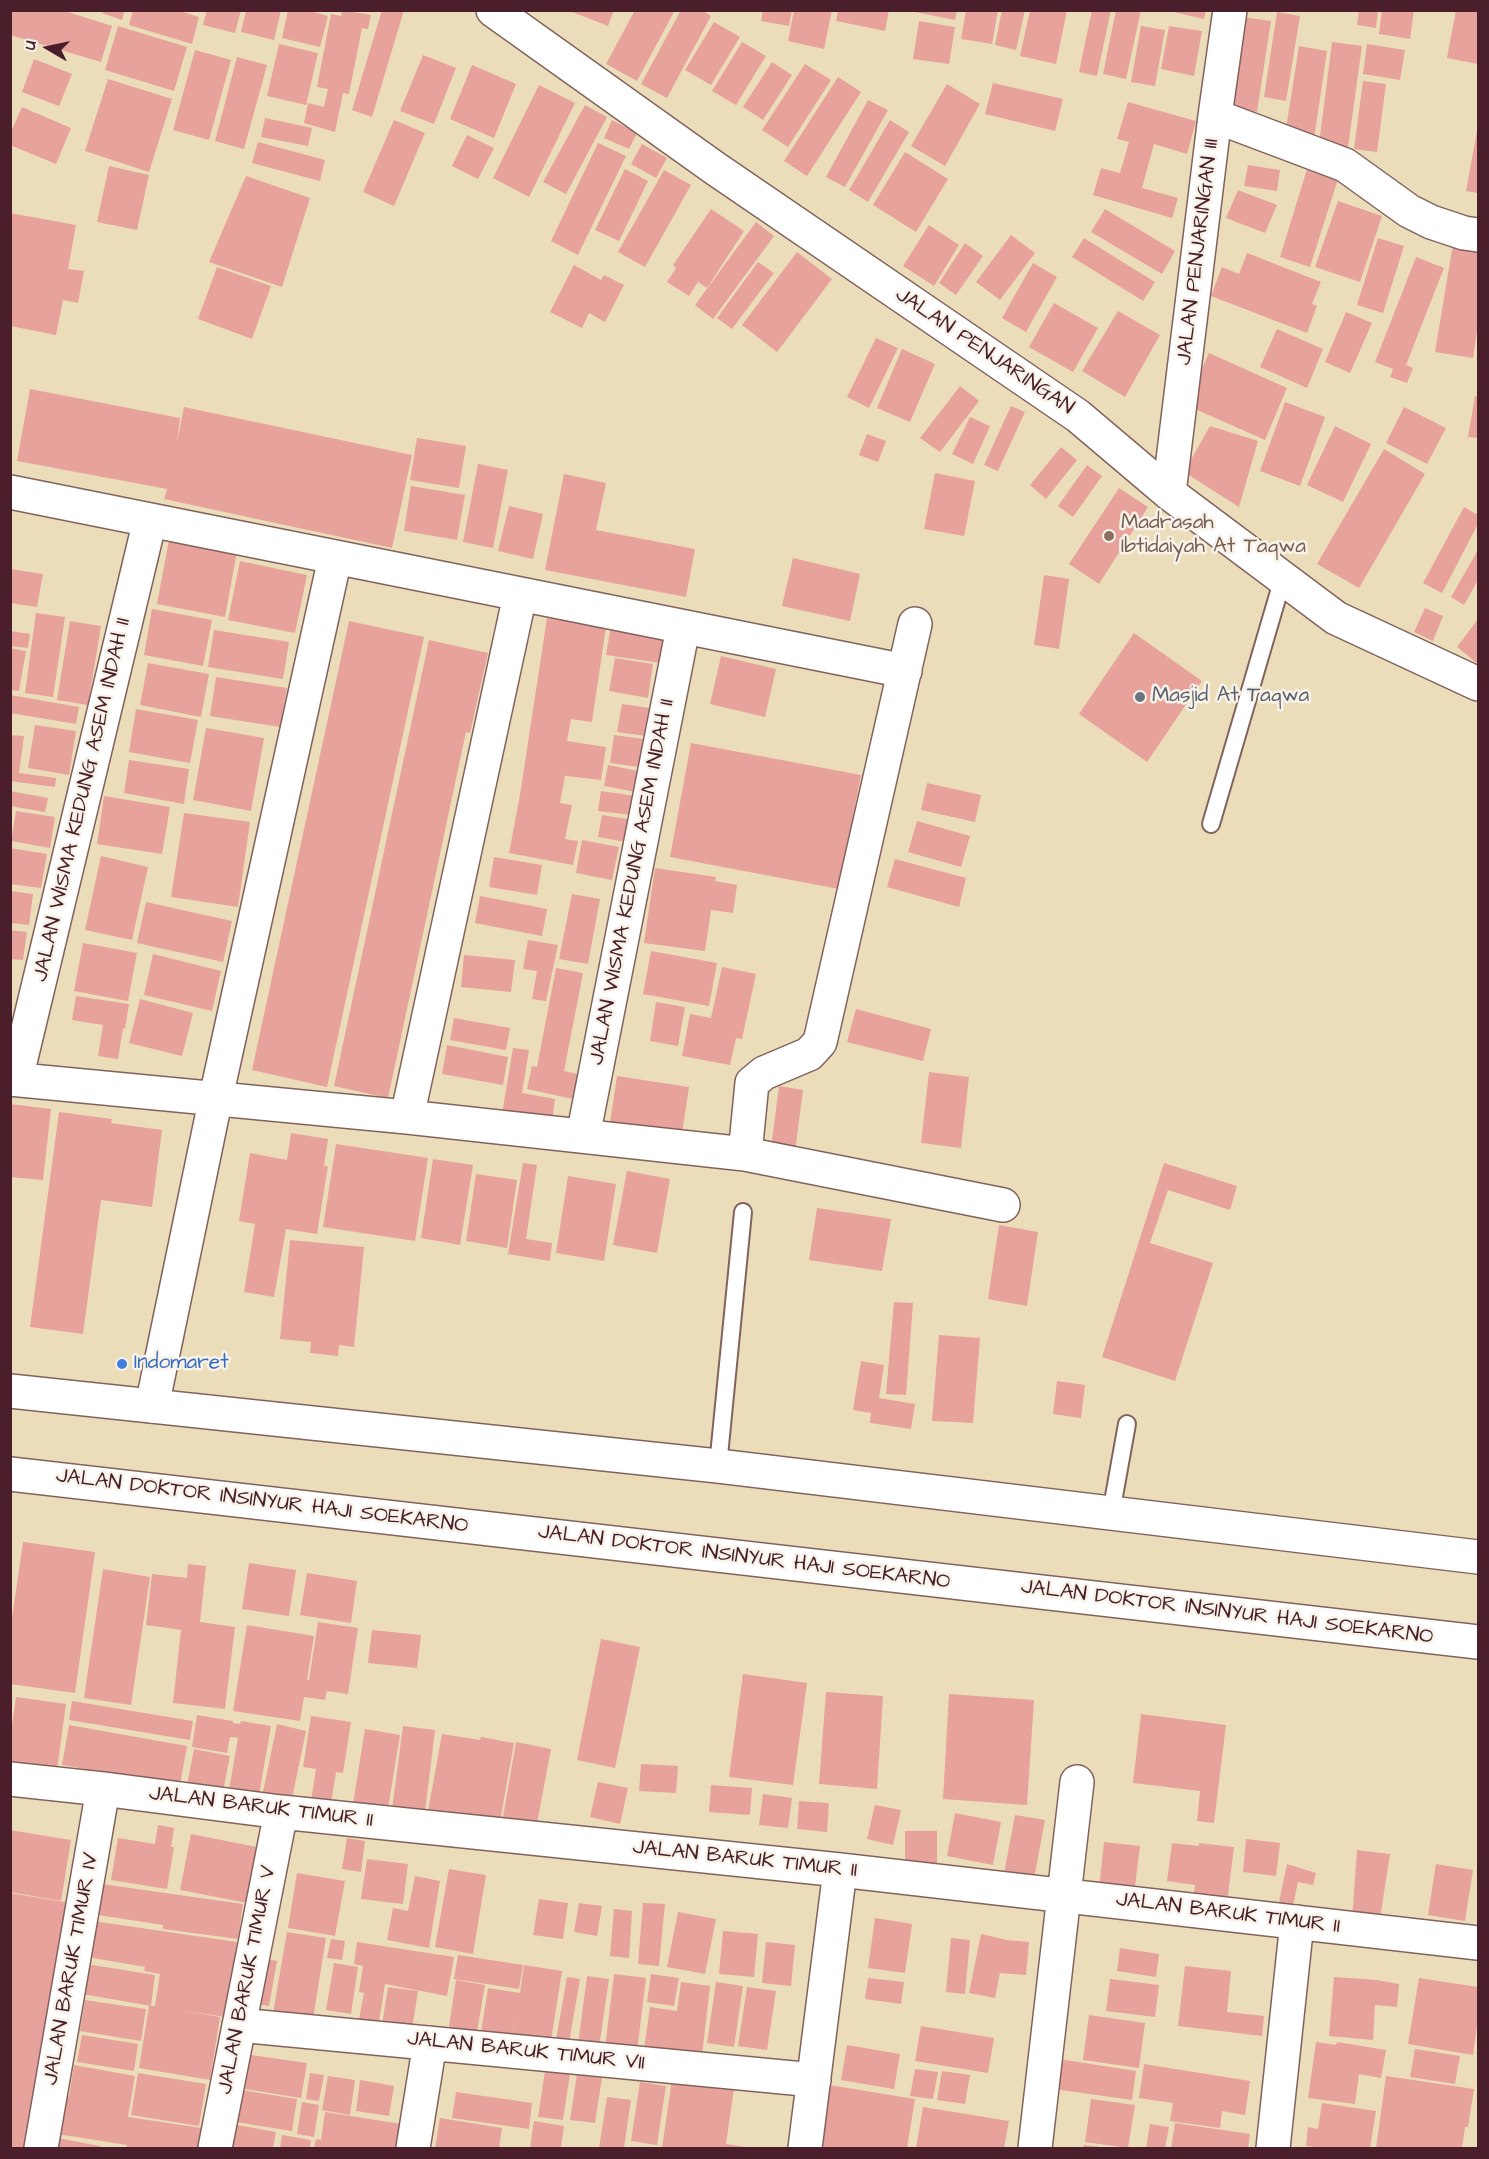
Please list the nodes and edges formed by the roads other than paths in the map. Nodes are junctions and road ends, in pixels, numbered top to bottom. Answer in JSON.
{"nodes":[{"id":1,"x":493,"y":10,"type":"edge"},
{"id":2,"x":1230,"y":10,"type":"edge"},
{"id":3,"x":1215,"y":116,"type":"junction"},
{"id":4,"x":1479,"y":235,"type":"edge"},
{"id":5,"x":10,"y":492,"type":"edge"},
{"id":6,"x":1169,"y":494,"type":"junction"},
{"id":7,"x":150,"y":520,"type":"junction"},
{"id":8,"x":335,"y":558,"type":"junction"},
{"id":9,"x":1283,"y":578,"type":"junction"},
{"id":10,"x":520,"y":595,"type":"junction"},
{"id":11,"x":915,"y":624,"type":"dead end"},
{"id":12,"x":683,"y":628,"type":"junction"},
{"id":13,"x":905,"y":671,"type":"junction"},
{"id":14,"x":1479,"y":684,"type":"edge"},
{"id":15,"x":1211,"y":824,"type":"dead end"},
{"id":16,"x":13,"y":1079,"type":"edge"},
{"id":17,"x":216,"y":1097,"type":"junction"},
{"id":18,"x":407,"y":1117,"type":"junction"},
{"id":19,"x":583,"y":1136,"type":"junction"},
{"id":20,"x":745,"y":1154,"type":"junction"},
{"id":21,"x":1003,"y":1205,"type":"dead end"},
{"id":22,"x":743,"y":1212,"type":"dead end"},
{"id":23,"x":10,"y":1390,"type":"edge"},
{"id":24,"x":152,"y":1406,"type":"junction"},
{"id":25,"x":1127,"y":1424,"type":"dead end"},
{"id":26,"x":718,"y":1466,"type":"junction"},
{"id":27,"x":10,"y":1474,"type":"edge"},
{"id":28,"x":1111,"y":1513,"type":"junction"},
{"id":29,"x":1479,"y":1557,"type":"edge"},
{"id":30,"x":1479,"y":1642,"type":"edge"},
{"id":31,"x":10,"y":1779,"type":"edge"},
{"id":32,"x":1077,"y":1782,"type":"dead end"},
{"id":33,"x":103,"y":1789,"type":"junction"},
{"id":34,"x":281,"y":1812,"type":"junction"},
{"id":35,"x":840,"y":1870,"type":"junction"},
{"id":36,"x":1064,"y":1895,"type":"junction"},
{"id":37,"x":1297,"y":1922,"type":"junction"},
{"id":38,"x":1479,"y":1943,"type":"edge"},
{"id":39,"x":239,"y":2025,"type":"junction"},
{"id":40,"x":430,"y":2043,"type":"junction"},
{"id":41,"x":814,"y":2080,"type":"junction"},
{"id":42,"x":41,"y":2148,"type":"edge"},
{"id":43,"x":215,"y":2148,"type":"edge"},
{"id":44,"x":413,"y":2148,"type":"edge"},
{"id":45,"x":805,"y":2148,"type":"edge"},
{"id":46,"x":1035,"y":2148,"type":"edge"},
{"id":47,"x":1273,"y":2148,"type":"edge"}],
"edges":[{"from":1,"to":6,"type":"street","name":"JALAN PENJARINGAN"},
{"from":2,"to":3,"type":"street","name":"JALAN PENJARINGAN III"},
{"from":3,"to":4,"type":"street"},
{"from":3,"to":6,"type":"street","name":"JALAN PENJARINGAN III"},
{"from":5,"to":7,"type":"street"},
{"from":6,"to":9,"type":"street","name":"JALAN PENJARINGAN"},
{"from":7,"to":8,"type":"street"},
{"from":7,"to":16,"type":"street","name":"JALAN WISMA KEDUNG ASEM INDAH II"},
{"from":8,"to":10,"type":"street"},
{"from":8,"to":17,"type":"street"},
{"from":9,"to":14,"type":"street","name":"JALAN PENJARINGAN"},
{"from":9,"to":15,"type":"lane"},
{"from":10,"to":12,"type":"street"},
{"from":10,"to":18,"type":"street"},
{"from":11,"to":13,"type":"street"},
{"from":12,"to":13,"type":"street"},
{"from":12,"to":19,"type":"street","name":"JALAN WISMA KEDUNG ASEM INDAH II"},
{"from":13,"to":20,"type":"street"},
{"from":16,"to":17,"type":"street","name":"JALAN WISMA KEDUNG ASEM INDAH II"},
{"from":17,"to":18,"type":"street","name":"JALAN WISMA KEDUNG ASEM INDAH II"},
{"from":17,"to":24,"type":"street"},
{"from":18,"to":19,"type":"street","name":"JALAN WISMA KEDUNG ASEM INDAH II"},
{"from":19,"to":20,"type":"street","name":"JALAN WISMA KEDUNG ASEM INDAH II"},
{"from":20,"to":21,"type":"street","name":"JALAN WISMA KEDUNG ASEM INDAH II"},
{"from":22,"to":26,"type":"lane"},
{"from":23,"to":24,"type":"street"},
{"from":24,"to":26,"type":"street"},
{"from":25,"to":28,"type":"lane"},
{"from":26,"to":28,"type":"street"},
{"from":27,"to":30,"type":"street","name":"JALAN DOKTOR INSINYUR HAJI SOEKARNO"},
{"from":28,"to":29,"type":"street"},
{"from":31,"to":33,"type":"street","name":"JALAN BARUK TIMUR II"},
{"from":32,"to":36,"type":"street"},
{"from":33,"to":34,"type":"street","name":"JALAN BARUK TIMUR II"},
{"from":33,"to":42,"type":"street","name":"JALAN BARUK TIMUR IV"},
{"from":34,"to":35,"type":"street","name":"JALAN BARUK TIMUR II"},
{"from":34,"to":39,"type":"street","name":"JALAN BARUK TIMUR V"},
{"from":35,"to":36,"type":"street","name":"JALAN BARUK TIMUR II"},
{"from":35,"to":41,"type":"street"},
{"from":36,"to":37,"type":"street","name":"JALAN BARUK TIMUR II"},
{"from":36,"to":46,"type":"street"},
{"from":37,"to":38,"type":"street","name":"JALAN BARUK TIMUR II"},
{"from":37,"to":47,"type":"street"},
{"from":39,"to":40,"type":"street","name":"JALAN BARUK TIMUR VII"},
{"from":39,"to":43,"type":"street","name":"JALAN BARUK TIMUR V"},
{"from":40,"to":41,"type":"street","name":"JALAN BARUK TIMUR VII"},
{"from":40,"to":44,"type":"street"},
{"from":41,"to":45,"type":"street"}]}
